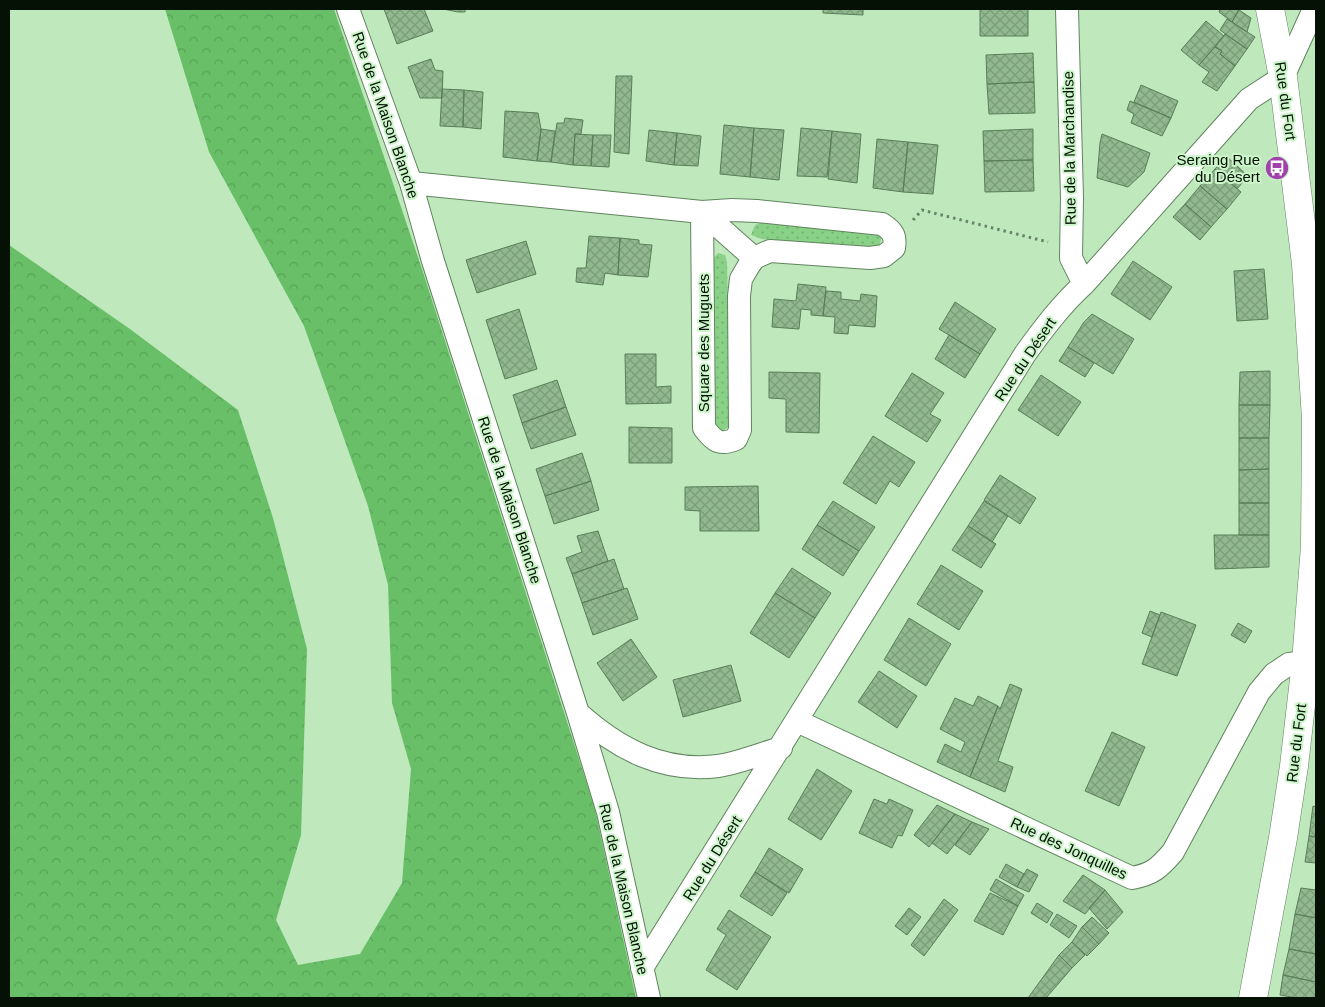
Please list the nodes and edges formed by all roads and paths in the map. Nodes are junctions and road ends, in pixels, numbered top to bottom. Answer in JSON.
{"nodes":[{"id":1,"x":348,"y":9,"type":"edge"},
{"id":2,"x":1067,"y":9,"type":"edge"},
{"id":3,"x":1270,"y":9,"type":"edge"},
{"id":4,"x":1314,"y":9,"type":"edge"},
{"id":5,"x":1283,"y":77,"type":"junction"},
{"id":6,"x":411,"y":184,"type":"junction"},
{"id":7,"x":922,"y":210,"type":"dead end"},
{"id":8,"x":702,"y":212,"type":"junction"},
{"id":9,"x":1049,"y":242,"type":"dead end"},
{"id":10,"x":754,"y":258,"type":"junction"},
{"id":11,"x":1084,"y":284,"type":"junction"},
{"id":12,"x":1306,"y":662,"type":"junction"},
{"id":13,"x":578,"y":713,"type":"junction"},
{"id":14,"x":797,"y":721,"type":"junction"},
{"id":15,"x":780,"y":748,"type":"junction"},
{"id":16,"x":642,"y":968,"type":"junction"},
{"id":17,"x":649,"y":998,"type":"edge"},
{"id":18,"x":1253,"y":998,"type":"edge"}],
"edges":[{"from":1,"to":6,"type":"street","name":"Rue de la Maison Blanche"},
{"from":2,"to":11,"type":"street","name":"Rue de la Marchandise"},
{"from":3,"to":5,"type":"street","name":"Rue du Fort"},
{"from":4,"to":5,"type":"street"},
{"from":5,"to":11,"type":"street","name":"Rue du Désert"},
{"from":5,"to":12,"type":"street","name":"Rue du Fort"},
{"from":6,"to":8,"type":"street"},
{"from":6,"to":13,"type":"street","name":"Rue de la Maison Blanche"},
{"from":7,"to":9,"type":"path"},
{"from":8,"to":10,"type":"street"},
{"from":8,"to":10,"type":"street"},
{"from":8,"to":10,"type":"street","name":"Square des Muguets"},
{"from":11,"to":14,"type":"street","name":"Rue du Désert"},
{"from":12,"to":14,"type":"street","name":"Rue des Jonquilles"},
{"from":12,"to":18,"type":"street","name":"Rue du Fort"},
{"from":13,"to":15,"type":"street"},
{"from":13,"to":16,"type":"street","name":"Rue de la Maison Blanche"},
{"from":14,"to":15,"type":"street","name":"Rue du Désert"},
{"from":15,"to":16,"type":"street","name":"Rue du Désert"},
{"from":16,"to":17,"type":"street","name":"Rue de la Maison Blanche"}]}
